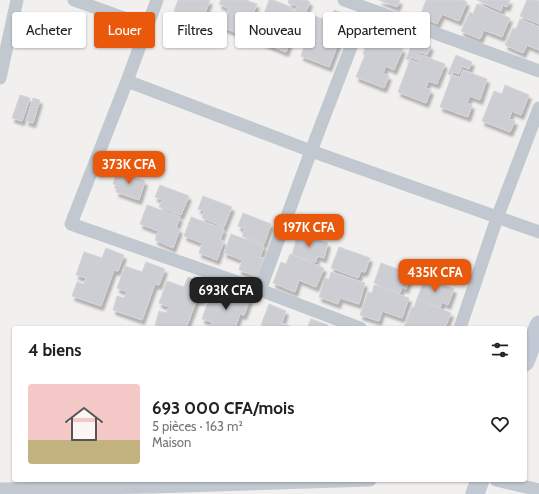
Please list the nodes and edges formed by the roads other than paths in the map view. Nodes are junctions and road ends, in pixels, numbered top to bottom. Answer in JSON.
{"nodes":[{"id":1,"x":17,"y":0,"type":"edge"},
{"id":2,"x":74,"y":0,"type":"edge"},
{"id":3,"x":157,"y":0,"type":"edge"},
{"id":4,"x":344,"y":0,"type":"edge"},
{"id":5,"x":366,"y":8,"type":"junction"},
{"id":6,"x":107,"y":12,"type":"edge"},
{"id":7,"x":539,"y":71,"type":"edge"},
{"id":8,"x":0,"y":78,"type":"edge"},
{"id":9,"x":127,"y":81,"type":"junction"},
{"id":10,"x":539,"y":108,"type":"edge"},
{"id":11,"x":311,"y":151,"type":"junction"},
{"id":12,"x":497,"y":218,"type":"junction"},
{"id":13,"x":539,"y":232,"type":"edge"},
{"id":14,"x":260,"y":290,"type":"junction"},
{"id":15,"x":539,"y":325,"type":"edge"},
{"id":16,"x":355,"y":326,"type":"edge"},
{"id":17,"x":461,"y":326,"type":"edge"},
{"id":18,"x":527,"y":357,"type":"edge"},
{"id":19,"x":305,"y":482,"type":"edge"},
{"id":20,"x":479,"y":482,"type":"edge"},
{"id":21,"x":505,"y":482,"type":"edge"},
{"id":22,"x":0,"y":489,"type":"edge"},
{"id":23,"x":539,"y":490,"type":"edge"},
{"id":24,"x":475,"y":494,"type":"edge"}],
"edges":[{"from":1,"to":8,"type":"street"},
{"from":2,"to":6,"type":"street"},
{"from":3,"to":9,"type":"street"},
{"from":4,"to":5,"type":"street"},
{"from":5,"to":7,"type":"street"},
{"from":5,"to":11,"type":"street"},
{"from":9,"to":11,"type":"street"},
{"from":9,"to":14,"type":"street"},
{"from":10,"to":12,"type":"street"},
{"from":11,"to":12,"type":"street"},
{"from":11,"to":14,"type":"street"},
{"from":12,"to":13,"type":"street"},
{"from":12,"to":17,"type":"street"},
{"from":14,"to":16,"type":"street"},
{"from":15,"to":18,"type":"main road"},
{"from":19,"to":22,"type":"street"},
{"from":20,"to":24,"type":"main road"},
{"from":21,"to":23,"type":"street"}]}
